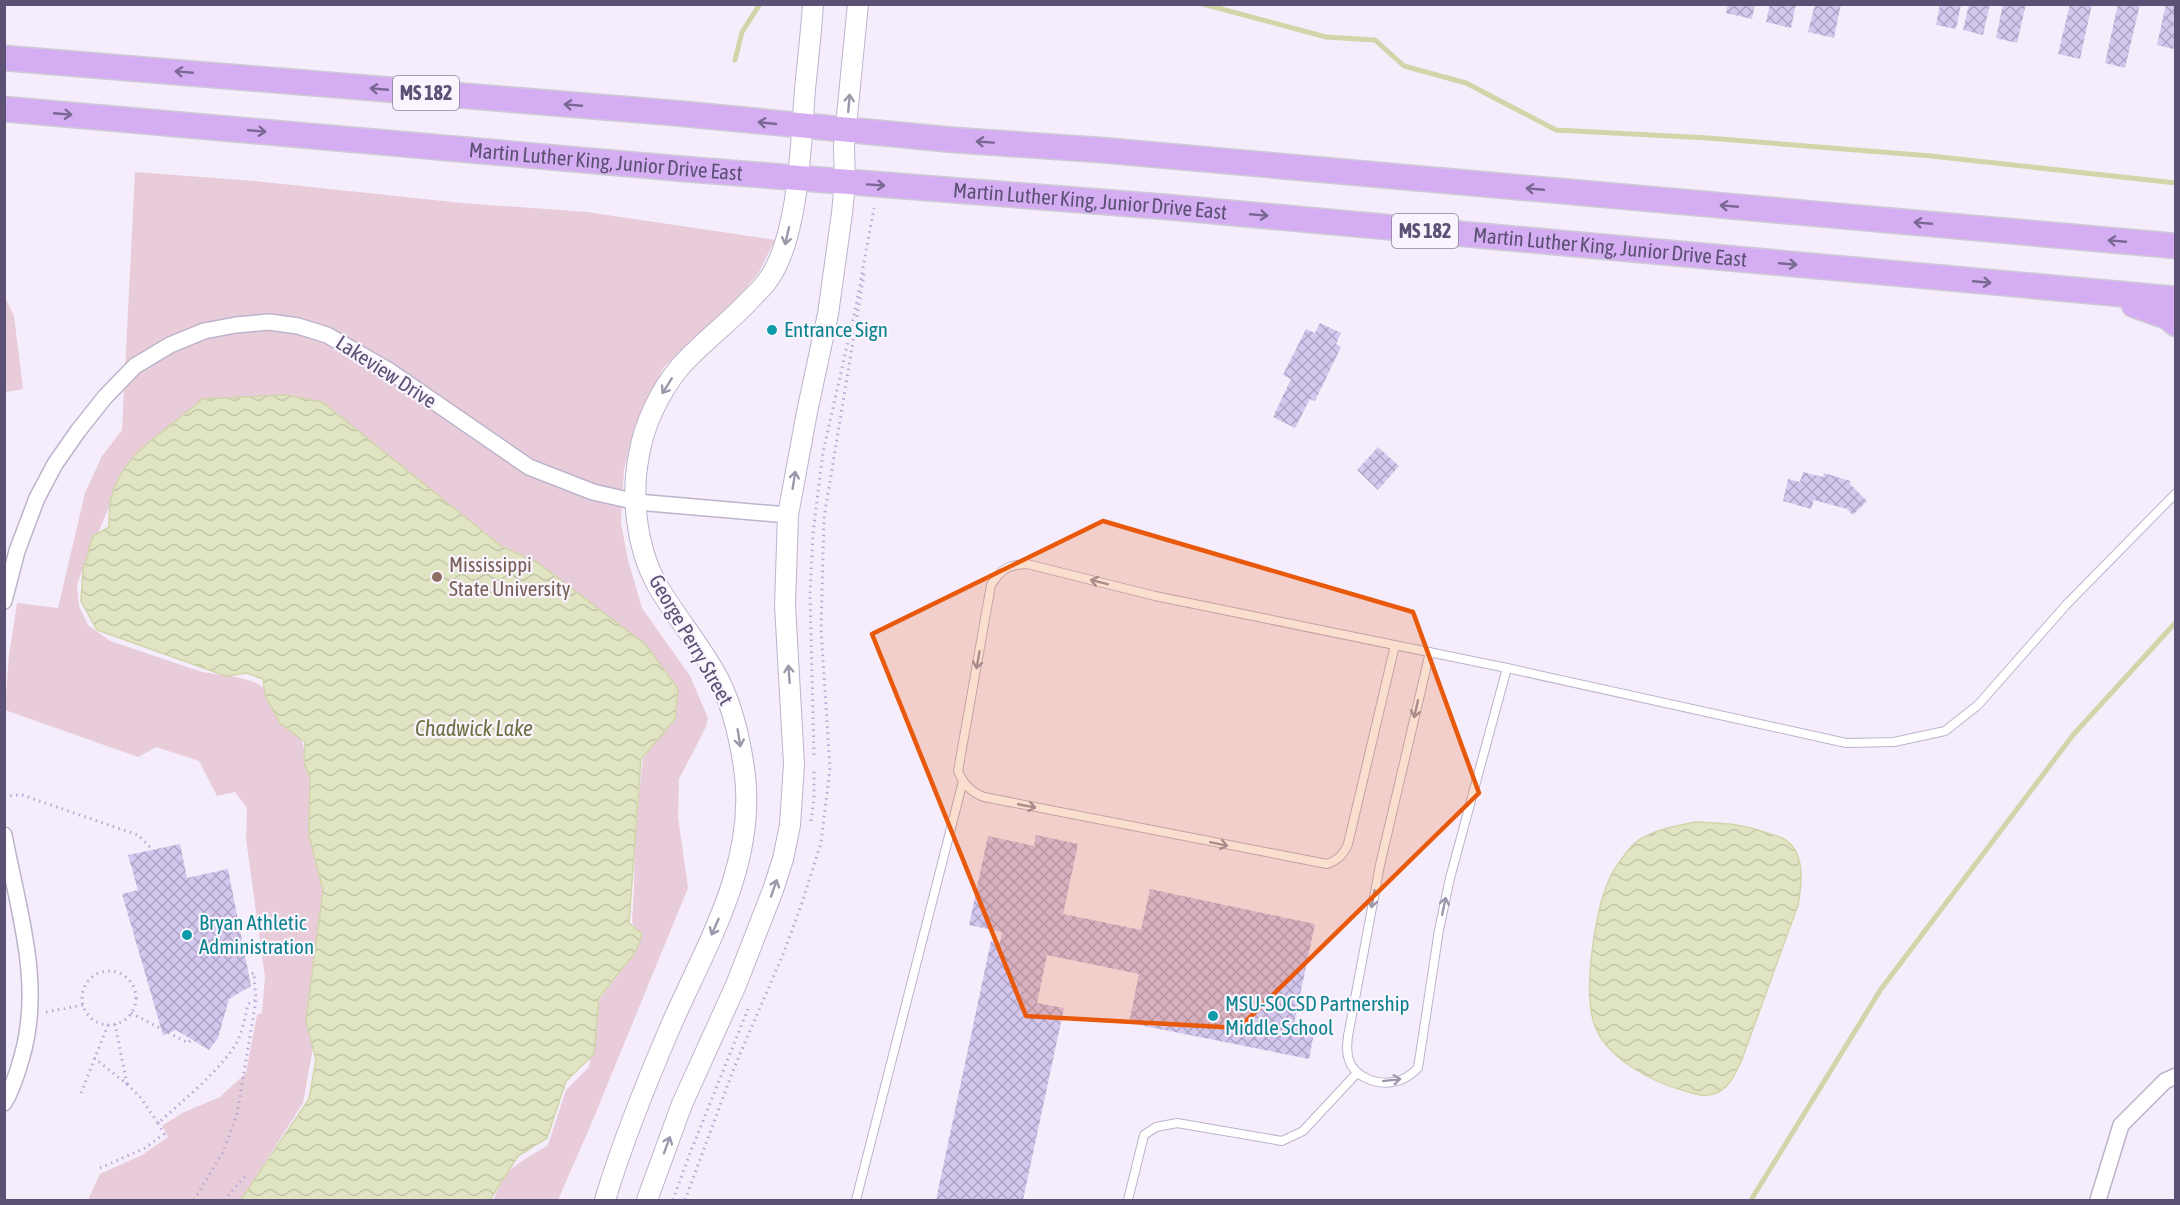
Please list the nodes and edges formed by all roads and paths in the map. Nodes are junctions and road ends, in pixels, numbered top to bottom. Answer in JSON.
{"nodes":[{"id":1,"x":813,"y":4,"type":"edge"},
{"id":2,"x":858,"y":4,"type":"edge"},
{"id":3,"x":4,"y":57,"type":"edge"},
{"id":4,"x":4,"y":109,"type":"edge"},
{"id":5,"x":802,"y":126,"type":"junction"},
{"id":6,"x":846,"y":129,"type":"junction"},
{"id":7,"x":797,"y":178,"type":"junction"},
{"id":8,"x":844,"y":182,"type":"junction"},
{"id":9,"x":2175,"y":246,"type":"edge"},
{"id":10,"x":2098,"y":293,"type":"junction"},
{"id":11,"x":2175,"y":299,"type":"edge"},
{"id":12,"x":2175,"y":324,"type":"edge"},
{"id":13,"x":2175,"y":493,"type":"edge"},
{"id":14,"x":637,"y":502,"type":"junction"},
{"id":15,"x":788,"y":515,"type":"junction"},
{"id":16,"x":4,"y":601,"type":"edge"},
{"id":17,"x":1395,"y":645,"type":"junction"},
{"id":18,"x":1430,"y":652,"type":"junction"},
{"id":19,"x":1507,"y":668,"type":"junction"},
{"id":20,"x":963,"y":781,"type":"junction"},
{"id":21,"x":4,"y":796,"type":"edge"},
{"id":22,"x":4,"y":835,"type":"edge"},
{"id":23,"x":153,"y":850,"type":"dead end"},
{"id":24,"x":248,"y":975,"type":"dead end"},
{"id":25,"x":256,"y":1000,"type":"junction"},
{"id":26,"x":82,"y":1005,"type":"junction"},
{"id":27,"x":31,"y":1011,"type":"junction"},
{"id":28,"x":131,"y":1013,"type":"junction"},
{"id":29,"x":108,"y":1024,"type":"junction"},
{"id":30,"x":115,"y":1024,"type":"junction"},
{"id":31,"x":192,"y":1039,"type":"dead end"},
{"id":32,"x":94,"y":1058,"type":"junction"},
{"id":33,"x":1357,"y":1073,"type":"junction"},
{"id":34,"x":2175,"y":1076,"type":"edge"},
{"id":35,"x":127,"y":1084,"type":"junction"},
{"id":36,"x":81,"y":1092,"type":"dead end"},
{"id":37,"x":4,"y":1102,"type":"edge"},
{"id":38,"x":158,"y":1123,"type":"junction"},
{"id":39,"x":100,"y":1168,"type":"dead end"},
{"id":40,"x":247,"y":1174,"type":"dead end"},
{"id":41,"x":194,"y":1200,"type":"edge"},
{"id":42,"x":224,"y":1200,"type":"edge"},
{"id":43,"x":605,"y":1200,"type":"edge"},
{"id":44,"x":647,"y":1200,"type":"edge"},
{"id":45,"x":856,"y":1200,"type":"edge"},
{"id":46,"x":1128,"y":1200,"type":"edge"},
{"id":47,"x":2098,"y":1200,"type":"edge"}],
"edges":[{"from":1,"to":5,"type":"street","name":"George Perry Street"},
{"from":6,"to":2,"type":"street","one_way":true},
{"from":5,"to":3,"type":"main road","number":"MS 182","one_way":true},
{"from":4,"to":7,"type":"main road","name":"Martin Luther King, Junior Drive East","number":"MS 182","one_way":true},
{"from":5,"to":6,"type":"main road","number":"MS 182"},
{"from":5,"to":7,"type":"street","name":"George Perry Street"},
{"from":6,"to":8,"type":"street"},
{"from":9,"to":6,"type":"main road","number":"MS 182","one_way":true},
{"from":7,"to":8,"type":"main road","name":"Martin Luther King, Junior Drive East","number":"MS 182"},
{"from":7,"to":14,"type":"street","name":"George Perry Street","one_way":true},
{"from":8,"to":10,"type":"main road","name":"Martin Luther King, Junior Drive East","number":"MS 182","one_way":true},
{"from":15,"to":8,"type":"street","one_way":true},
{"from":10,"to":11,"type":"main road","name":"Martin Luther King, Junior Drive East","number":"MS 182"},
{"from":10,"to":12,"type":"main road"},
{"from":13,"to":19,"type":"lane"},
{"from":14,"to":15,"type":"street","name":"Lakeview Drive"},
{"from":14,"to":16,"type":"street","name":"Lakeview Drive"},
{"from":14,"to":43,"type":"street","name":"George Perry Street","one_way":true},
{"from":44,"to":15,"type":"street","one_way":true},
{"from":17,"to":18,"type":"lane"},
{"from":20,"to":17,"type":"lane","one_way":true},
{"from":17,"to":20,"type":"lane","one_way":true},
{"from":18,"to":19,"type":"lane"},
{"from":18,"to":33,"type":"lane","one_way":true},
{"from":33,"to":19,"type":"lane","one_way":true},
{"from":20,"to":45,"type":"lane"},
{"from":21,"to":23,"type":"path"},
{"from":22,"to":27,"type":"street"},
{"from":24,"to":25,"type":"path"},
{"from":25,"to":38,"type":"path"},
{"from":25,"to":41,"type":"path"},
{"from":26,"to":27,"type":"path"},
{"from":26,"to":28,"type":"path"},
{"from":26,"to":29,"type":"path"},
{"from":27,"to":37,"type":"street"},
{"from":28,"to":30,"type":"path"},
{"from":28,"to":31,"type":"path"},
{"from":29,"to":30,"type":"path"},
{"from":29,"to":32,"type":"path"},
{"from":30,"to":35,"type":"path"},
{"from":32,"to":35,"type":"path"},
{"from":32,"to":36,"type":"path"},
{"from":33,"to":46,"type":"lane"},
{"from":34,"to":47,"type":"street"},
{"from":35,"to":38,"type":"path"},
{"from":38,"to":39,"type":"path"},
{"from":40,"to":42,"type":"path"}]}
